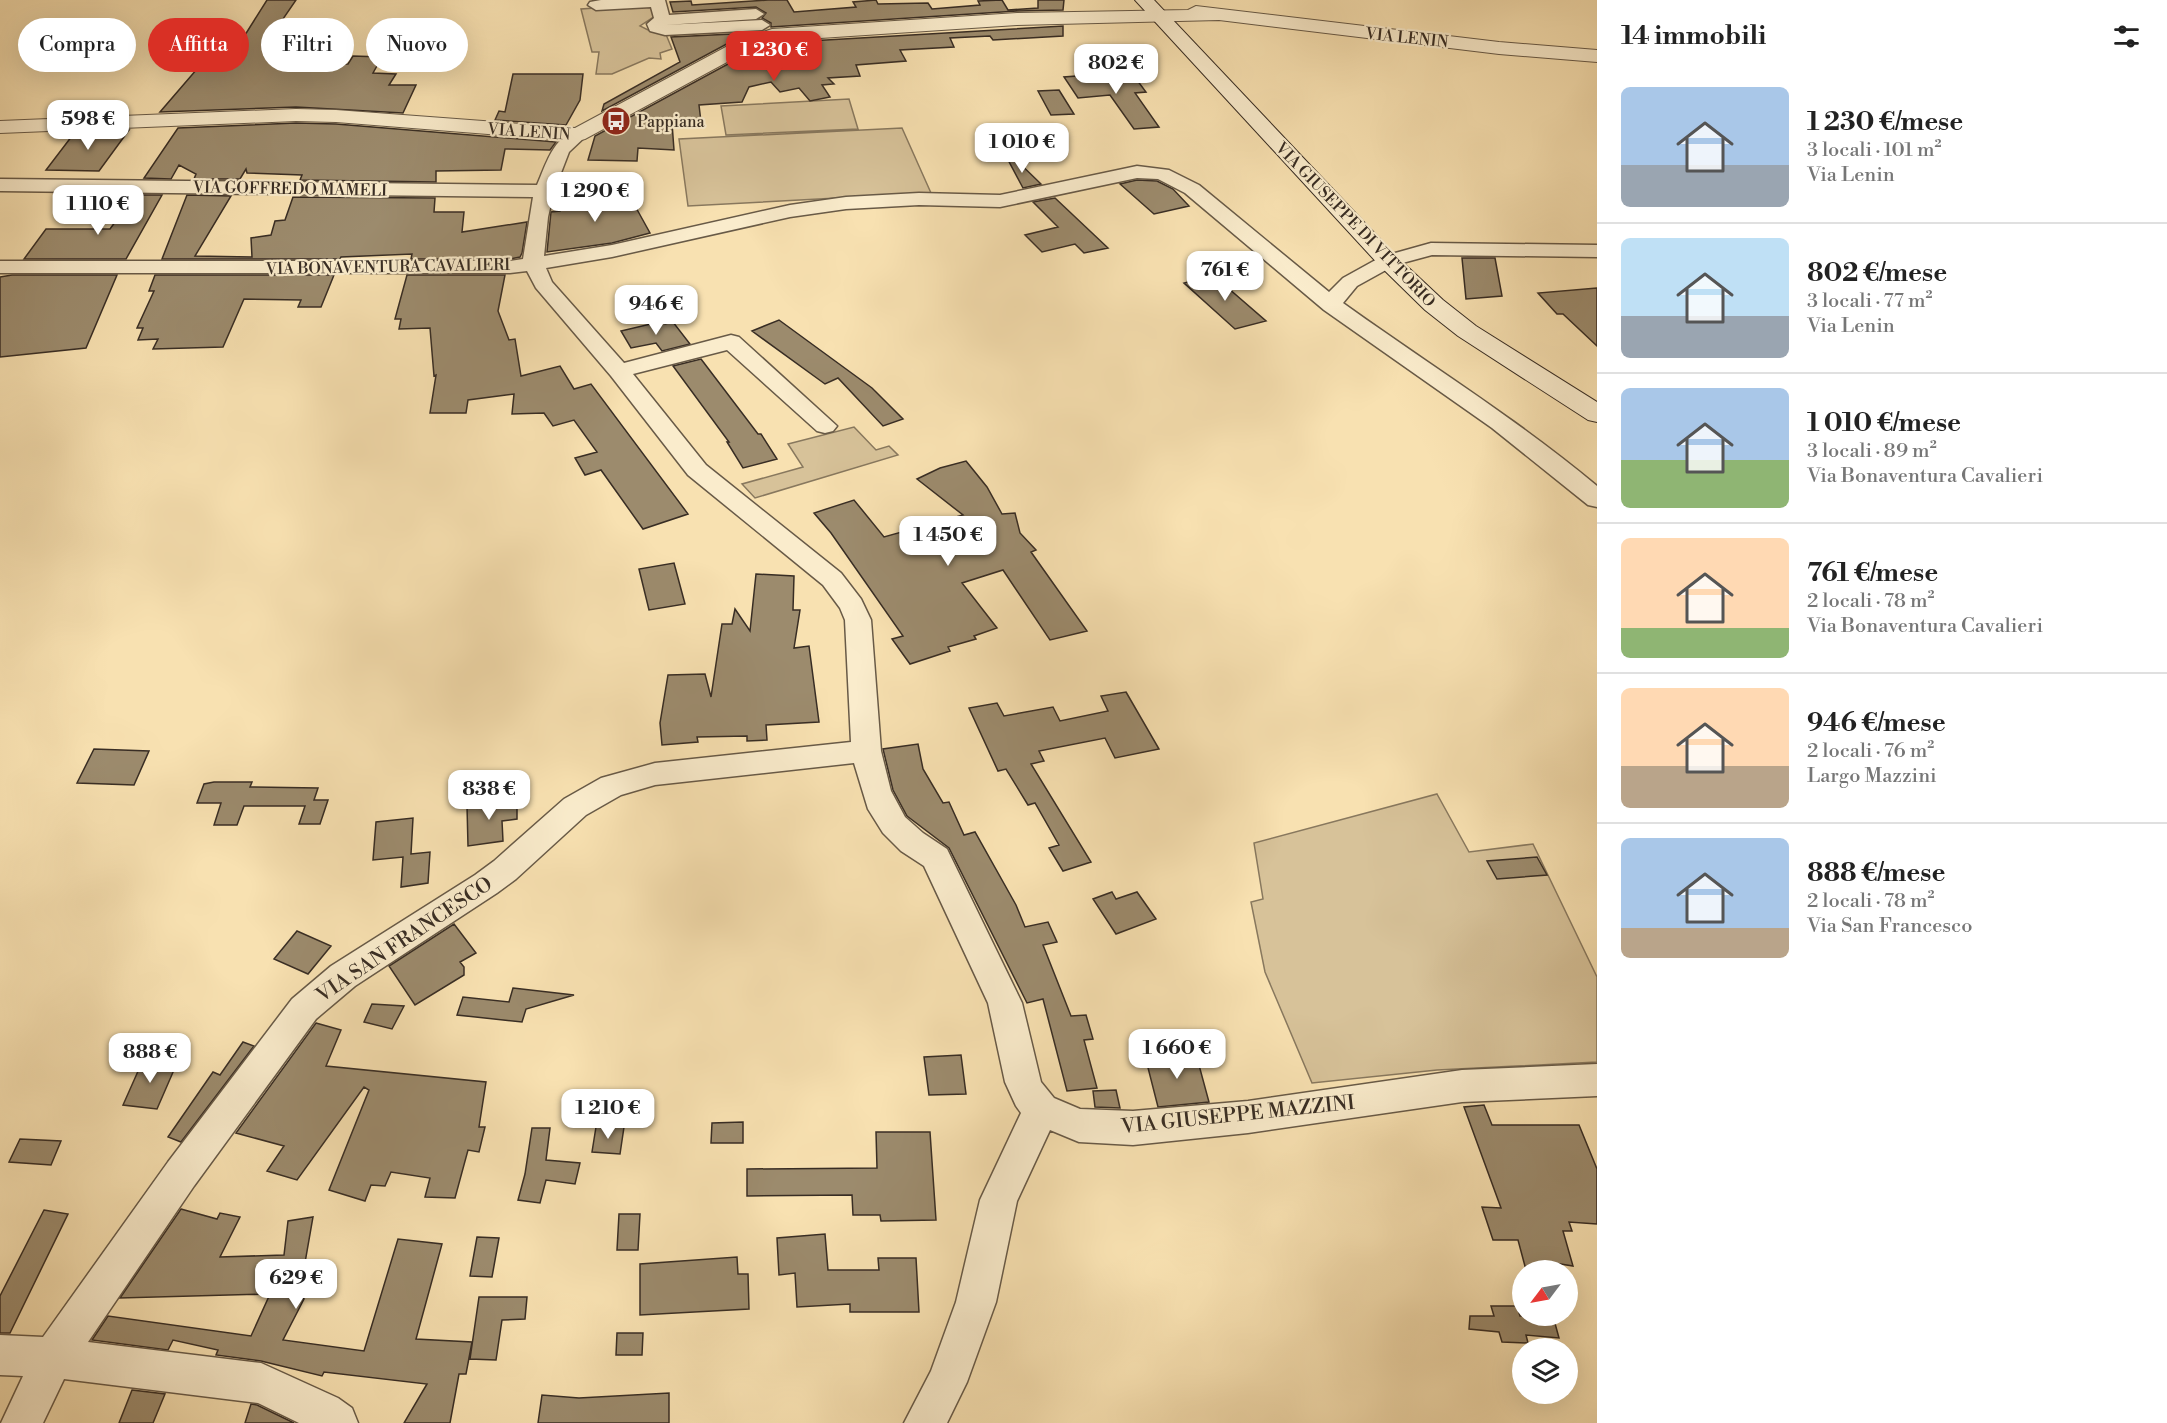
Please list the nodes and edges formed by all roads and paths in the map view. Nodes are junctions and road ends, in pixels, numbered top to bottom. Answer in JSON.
{"nodes":[{"id":1,"x":747,"y":0,"type":"edge"},
{"id":2,"x":1148,"y":4,"type":"edge"},
{"id":3,"x":596,"y":5,"type":"dead end"},
{"id":4,"x":1218,"y":15,"type":"junction"},
{"id":5,"x":1106,"y":17,"type":"junction"},
{"id":6,"x":761,"y":25,"type":"junction"},
{"id":7,"x":1179,"y":39,"type":"junction"},
{"id":8,"x":1597,"y":56,"type":"edge"},
{"id":9,"x":0,"y":127,"type":"edge"},
{"id":10,"x":578,"y":135,"type":"junction"},
{"id":11,"x":0,"y":185,"type":"edge"},
{"id":12,"x":544,"y":191,"type":"junction"},
{"id":13,"x":1597,"y":251,"type":"edge"},
{"id":14,"x":1388,"y":261,"type":"junction"},
{"id":15,"x":533,"y":262,"type":"junction"},
{"id":16,"x":0,"y":267,"type":"edge"},
{"id":17,"x":1332,"y":305,"type":"junction"},
{"id":18,"x":619,"y":370,"type":"junction"},
{"id":19,"x":1597,"y":414,"type":"edge"},
{"id":20,"x":825,"y":426,"type":"dead end"},
{"id":21,"x":1597,"y":499,"type":"edge"},
{"id":22,"x":866,"y":752,"type":"junction"},
{"id":23,"x":1597,"y":1080,"type":"edge"},
{"id":24,"x":1041,"y":1109,"type":"junction"},
{"id":25,"x":0,"y":1354,"type":"edge"},
{"id":26,"x":53,"y":1358,"type":"junction"},
{"id":27,"x":22,"y":1423,"type":"edge"},
{"id":28,"x":337,"y":1423,"type":"edge"},
{"id":29,"x":925,"y":1423,"type":"edge"}],
"edges":[{"from":1,"to":6,"type":"street"},
{"from":2,"to":4,"type":"street","name":"VIA LENIN"},
{"from":2,"to":5,"type":"street","name":"VIA LENIN"},
{"from":2,"to":7,"type":"street","name":"VIA GIUSEPPE DI VITTORIO"},
{"from":3,"to":6,"type":"street"},
{"from":4,"to":7,"type":"street","name":"VIA LENIN"},
{"from":4,"to":8,"type":"street","name":"VIA LENIN"},
{"from":5,"to":6,"type":"street","name":"VIA LENIN"},
{"from":5,"to":7,"type":"street","name":"VIA LENIN"},
{"from":6,"to":10,"type":"street","name":"VIA LENIN"},
{"from":7,"to":14,"type":"street","name":"VIA GIUSEPPE DI VITTORIO"},
{"from":9,"to":10,"type":"street","name":"VIA LENIN"},
{"from":10,"to":12,"type":"street"},
{"from":11,"to":12,"type":"street","name":"VIA GOFFREDO MAMELI"},
{"from":12,"to":15,"type":"street"},
{"from":13,"to":14,"type":"street"},
{"from":14,"to":17,"type":"street"},
{"from":14,"to":19,"type":"street","name":"VIA GIUSEPPE DI VITTORIO"},
{"from":15,"to":16,"type":"street","name":"VIA BONAVENTURA CAVALIERI"},
{"from":15,"to":17,"type":"street","name":"VIA BONAVENTURA CAVALIERI"},
{"from":15,"to":18,"type":"street"},
{"from":17,"to":21,"type":"street","name":"VIA BONAVENTURA CAVALIERI"},
{"from":18,"to":20,"type":"street"},
{"from":18,"to":22,"type":"street"},
{"from":22,"to":24,"type":"street"},
{"from":22,"to":26,"type":"street","name":"VIA SAN FRANCESCO"},
{"from":23,"to":24,"type":"street","name":"VIA GIUSEPPE MAZZINI"},
{"from":24,"to":29,"type":"street"},
{"from":25,"to":26,"type":"street"},
{"from":26,"to":27,"type":"street","name":"VIA SAN FRANCESCO"},
{"from":26,"to":28,"type":"street"}]}
